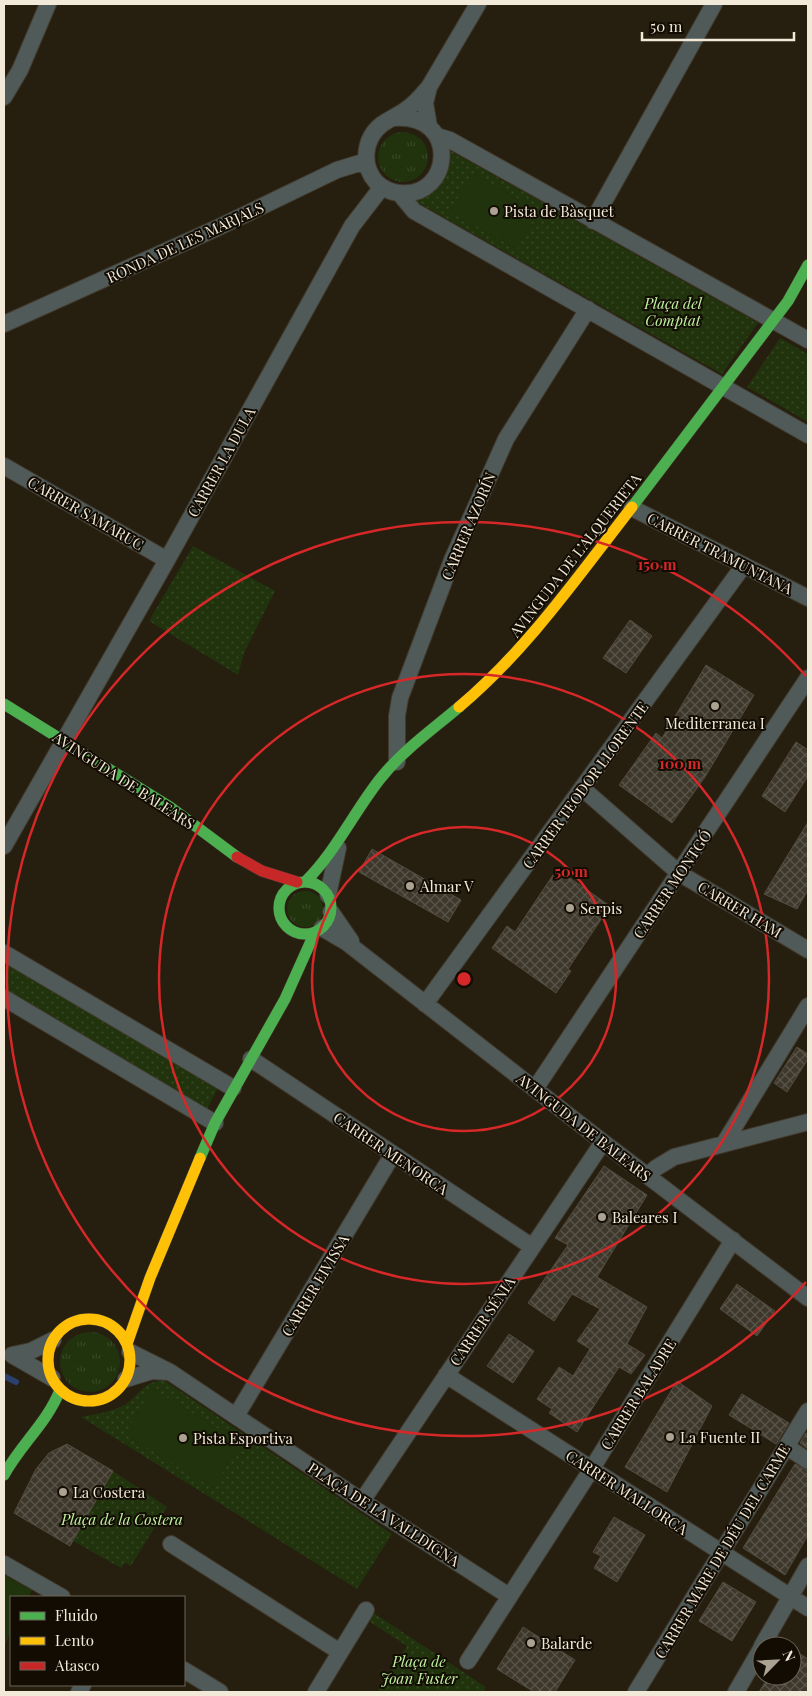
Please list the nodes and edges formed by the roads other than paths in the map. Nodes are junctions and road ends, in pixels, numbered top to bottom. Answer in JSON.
{"nodes":[{"id":1,"x":48,"y":4,"type":"edge"},
{"id":2,"x":478,"y":4,"type":"edge"},
{"id":3,"x":714,"y":4,"type":"edge"},
{"id":4,"x":428,"y":87,"type":"junction"},
{"id":5,"x":4,"y":97,"type":"edge"},
{"id":6,"x":394,"y":118,"type":"junction"},
{"id":7,"x":433,"y":131,"type":"junction"},
{"id":8,"x":366,"y":161,"type":"junction"},
{"id":9,"x":382,"y":187,"type":"junction"},
{"id":10,"x":399,"y":193,"type":"junction"},
{"id":11,"x":593,"y":220,"type":"junction"},
{"id":12,"x":808,"y":264,"type":"edge"},
{"id":13,"x":588,"y":309,"type":"junction"},
{"id":14,"x":774,"y":320,"type":"junction"},
{"id":15,"x":4,"y":324,"type":"edge"},
{"id":16,"x":808,"y":340,"type":"edge"},
{"id":17,"x":724,"y":388,"type":"junction"},
{"id":18,"x":808,"y":435,"type":"edge"},
{"id":19,"x":4,"y":466,"type":"edge"},
{"id":20,"x":632,"y":508,"type":"junction"},
{"id":21,"x":167,"y":560,"type":"junction"},
{"id":22,"x":744,"y":565,"type":"junction"},
{"id":23,"x":808,"y":598,"type":"edge"},
{"id":24,"x":808,"y":678,"type":"edge"},
{"id":25,"x":4,"y":704,"type":"edge"},
{"id":26,"x":64,"y":740,"type":"junction"},
{"id":27,"x":397,"y":762,"type":"junction"},
{"id":28,"x":583,"y":789,"type":"junction"},
{"id":29,"x":340,"y":840,"type":"junction"},
{"id":30,"x":4,"y":846,"type":"edge"},
{"id":31,"x":240,"y":860,"type":"junction"},
{"id":32,"x":679,"y":873,"type":"junction"},
{"id":33,"x":301,"y":881,"type":"junction"},
{"id":34,"x":261,"y":883,"type":"dead end"},
{"id":35,"x":269,"y":893,"type":"dead end"},
{"id":36,"x":328,"y":895,"type":"junction"},
{"id":37,"x":278,"y":909,"type":"junction"},
{"id":38,"x":331,"y":912,"type":"junction"},
{"id":39,"x":290,"y":930,"type":"junction"},
{"id":40,"x":318,"y":930,"type":"junction"},
{"id":41,"x":808,"y":950,"type":"edge"},
{"id":42,"x":4,"y":953,"type":"edge"},
{"id":43,"x":362,"y":955,"type":"junction"},
{"id":44,"x":290,"y":986,"type":"junction"},
{"id":45,"x":4,"y":998,"type":"edge"},
{"id":46,"x":425,"y":1004,"type":"junction"},
{"id":47,"x":808,"y":1006,"type":"edge"},
{"id":48,"x":250,"y":1059,"type":"junction"},
{"id":49,"x":233,"y":1088,"type":"junction"},
{"id":50,"x":536,"y":1090,"type":"junction"},
{"id":51,"x":808,"y":1122,"type":"edge"},
{"id":52,"x":215,"y":1123,"type":"junction"},
{"id":53,"x":602,"y":1142,"type":"junction"},
{"id":54,"x":725,"y":1142,"type":"junction"},
{"id":55,"x":393,"y":1154,"type":"junction"},
{"id":56,"x":648,"y":1176,"type":"junction"},
{"id":57,"x":733,"y":1240,"type":"junction"},
{"id":58,"x":531,"y":1246,"type":"junction"},
{"id":59,"x":150,"y":1278,"type":"junction"},
{"id":60,"x":808,"y":1298,"type":"edge"},
{"id":61,"x":110,"y":1325,"type":"junction"},
{"id":62,"x":53,"y":1340,"type":"junction"},
{"id":63,"x":129,"y":1348,"type":"junction"},
{"id":64,"x":8,"y":1353,"type":"edge"},
{"id":65,"x":170,"y":1372,"type":"junction"},
{"id":66,"x":446,"y":1375,"type":"junction"},
{"id":67,"x":126,"y":1379,"type":"junction"},
{"id":68,"x":56,"y":1384,"type":"junction"},
{"id":69,"x":86,"y":1402,"type":"junction"},
{"id":70,"x":808,"y":1411,"type":"edge"},
{"id":71,"x":236,"y":1416,"type":"junction"},
{"id":72,"x":46,"y":1423,"type":"junction"},
{"id":73,"x":786,"y":1446,"type":"junction"},
{"id":74,"x":808,"y":1461,"type":"edge"},
{"id":75,"x":591,"y":1470,"type":"junction"},
{"id":76,"x":4,"y":1475,"type":"edge"},
{"id":77,"x":362,"y":1501,"type":"junction"},
{"id":78,"x":171,"y":1544,"type":"dead end"},
{"id":79,"x":722,"y":1553,"type":"junction"},
{"id":80,"x":4,"y":1564,"type":"edge"},
{"id":81,"x":808,"y":1566,"type":"edge"},
{"id":82,"x":60,"y":1596,"type":"edge"},
{"id":83,"x":509,"y":1596,"type":"junction"},
{"id":84,"x":790,"y":1596,"type":"junction"},
{"id":85,"x":808,"y":1608,"type":"edge"},
{"id":86,"x":366,"y":1610,"type":"dead end"},
{"id":87,"x":768,"y":1636,"type":"edge"},
{"id":88,"x":340,"y":1652,"type":"junction"},
{"id":89,"x":468,"y":1661,"type":"dead end"},
{"id":90,"x":752,"y":1664,"type":"edge"},
{"id":91,"x":185,"y":1671,"type":"edge"},
{"id":92,"x":220,"y":1692,"type":"edge"},
{"id":93,"x":316,"y":1692,"type":"edge"},
{"id":94,"x":636,"y":1692,"type":"edge"},
{"id":95,"x":736,"y":1692,"type":"edge"}],
"edges":[{"from":1,"to":5,"type":"street"},
{"from":2,"to":4,"type":"street"},
{"from":3,"to":11,"type":"street"},
{"from":4,"to":6,"type":"street"},
{"from":4,"to":7,"type":"street"},
{"from":6,"to":7,"type":"street"},
{"from":6,"to":8,"type":"street"},
{"from":7,"to":10,"type":"street"},
{"from":7,"to":11,"type":"street"},
{"from":8,"to":9,"type":"street"},
{"from":8,"to":15,"type":"street","name":"RONDA DE LES MARJALS"},
{"from":9,"to":10,"type":"street"},
{"from":9,"to":21,"type":"street","name":"CARRER LA DULA"},
{"from":10,"to":13,"type":"street"},
{"from":11,"to":14,"type":"street"},
{"from":12,"to":14,"type":"street","name":"AVINGUDA DE L’ALQUERIETA"},
{"from":13,"to":17,"type":"street"},
{"from":13,"to":27,"type":"street","name":"CARRER AZORÍN"},
{"from":14,"to":16,"type":"street"},
{"from":14,"to":17,"type":"street","name":"AVINGUDA DE L’ALQUERIETA"},
{"from":17,"to":18,"type":"street"},
{"from":17,"to":20,"type":"street","name":"AVINGUDA DE L’ALQUERIETA"},
{"from":19,"to":21,"type":"street","name":"CARRER SAMARUC"},
{"from":20,"to":22,"type":"street","name":"CARRER TRAMUNTANA"},
{"from":20,"to":27,"type":"street","name":"AVINGUDA DE L’ALQUERIETA"},
{"from":21,"to":26,"type":"street","name":"CARRER LA DULA"},
{"from":22,"to":23,"type":"street","name":"CARRER TRAMUNTANA"},
{"from":22,"to":28,"type":"street","name":"CARRER TEODOR LLORENTE"},
{"from":24,"to":32,"type":"street","name":"CARRER MONTGÓ"},
{"from":25,"to":26,"type":"street","name":"AVINGUDA DE BALEARS"},
{"from":26,"to":30,"type":"street","name":"CARRER LA DULA"},
{"from":26,"to":31,"type":"street","name":"AVINGUDA DE BALEARS"},
{"from":27,"to":29,"type":"street","name":"AVINGUDA DE L’ALQUERIETA"},
{"from":28,"to":32,"type":"street","name":"CARRER HAM"},
{"from":28,"to":46,"type":"street","name":"CARRER TEODOR LLORENTE"},
{"from":29,"to":33,"type":"street","name":"AVINGUDA DE L’ALQUERIETA"},
{"from":29,"to":36,"type":"street"},
{"from":31,"to":33,"type":"street"},
{"from":31,"to":34,"type":"street"},
{"from":32,"to":41,"type":"street","name":"CARRER HAM"},
{"from":32,"to":50,"type":"street","name":"CARRER MONTGÓ"},
{"from":33,"to":36,"type":"street"},
{"from":33,"to":37,"type":"street"},
{"from":35,"to":37,"type":"street"},
{"from":36,"to":38,"type":"street"},
{"from":37,"to":39,"type":"street"},
{"from":38,"to":40,"type":"street"},
{"from":38,"to":43,"type":"street"},
{"from":39,"to":40,"type":"street"},
{"from":39,"to":44,"type":"street"},
{"from":40,"to":43,"type":"street"},
{"from":40,"to":44,"type":"street"},
{"from":42,"to":49,"type":"street"},
{"from":43,"to":46,"type":"street","name":"AVINGUDA DE BALEARS"},
{"from":44,"to":48,"type":"street"},
{"from":45,"to":52,"type":"street"},
{"from":46,"to":50,"type":"street","name":"AVINGUDA DE BALEARS"},
{"from":47,"to":54,"type":"street"},
{"from":48,"to":49,"type":"street"},
{"from":48,"to":55,"type":"street","name":"CARRER MENORCA"},
{"from":49,"to":52,"type":"street"},
{"from":50,"to":53,"type":"street","name":"AVINGUDA DE BALEARS"},
{"from":51,"to":54,"type":"street"},
{"from":52,"to":59,"type":"street"},
{"from":53,"to":56,"type":"street","name":"AVINGUDA DE BALEARS"},
{"from":53,"to":58,"type":"street","name":"CARRER SÉNIA"},
{"from":54,"to":56,"type":"street"},
{"from":55,"to":58,"type":"street","name":"CARRER MENORCA"},
{"from":55,"to":71,"type":"street","name":"CARRER EIVISSA"},
{"from":56,"to":57,"type":"street","name":"AVINGUDA DE BALEARS"},
{"from":57,"to":60,"type":"street","name":"AVINGUDA DE BALEARS"},
{"from":57,"to":75,"type":"street","name":"CARRER BALADRE"},
{"from":58,"to":66,"type":"street","name":"CARRER SÉNIA"},
{"from":59,"to":61,"type":"street"},
{"from":59,"to":63,"type":"street"},
{"from":61,"to":62,"type":"street"},
{"from":61,"to":63,"type":"street"},
{"from":62,"to":64,"type":"street"},
{"from":62,"to":68,"type":"street"},
{"from":63,"to":65,"type":"street","name":"PLAÇA DE LA VALLDIGNA"},
{"from":63,"to":67,"type":"street"},
{"from":64,"to":68,"type":"street"},
{"from":65,"to":67,"type":"street"},
{"from":65,"to":71,"type":"street","name":"PLAÇA DE LA VALLDIGNA"},
{"from":66,"to":75,"type":"street","name":"CARRER MALLORCA"},
{"from":66,"to":77,"type":"street","name":"CARRER SÉNIA"},
{"from":67,"to":69,"type":"street"},
{"from":68,"to":69,"type":"street"},
{"from":68,"to":72,"type":"street"},
{"from":69,"to":72,"type":"street"},
{"from":70,"to":73,"type":"street","name":"CARRER MARE DE DÉU DEL CARME"},
{"from":71,"to":77,"type":"street","name":"PLAÇA DE LA VALLDIGNA"},
{"from":72,"to":76,"type":"street"},
{"from":73,"to":74,"type":"street"},
{"from":73,"to":79,"type":"street","name":"CARRER MARE DE DÉU DEL CARME"},
{"from":75,"to":79,"type":"street","name":"CARRER MALLORCA"},
{"from":75,"to":83,"type":"street","name":"CARRER BALADRE"},
{"from":77,"to":83,"type":"street","name":"PLAÇA DE LA VALLDIGNA"},
{"from":78,"to":88,"type":"street"},
{"from":79,"to":84,"type":"street","name":"CARRER MALLORCA"},
{"from":79,"to":94,"type":"street","name":"CARRER MARE DE DÉU DEL CARME"},
{"from":80,"to":82,"type":"street"},
{"from":81,"to":84,"type":"street"},
{"from":83,"to":89,"type":"street"},
{"from":84,"to":85,"type":"street","name":"CARRER MALLORCA"},
{"from":84,"to":87,"type":"street"},
{"from":86,"to":88,"type":"street"},
{"from":88,"to":93,"type":"street"},
{"from":90,"to":95,"type":"street"},
{"from":91,"to":92,"type":"street"}]}
